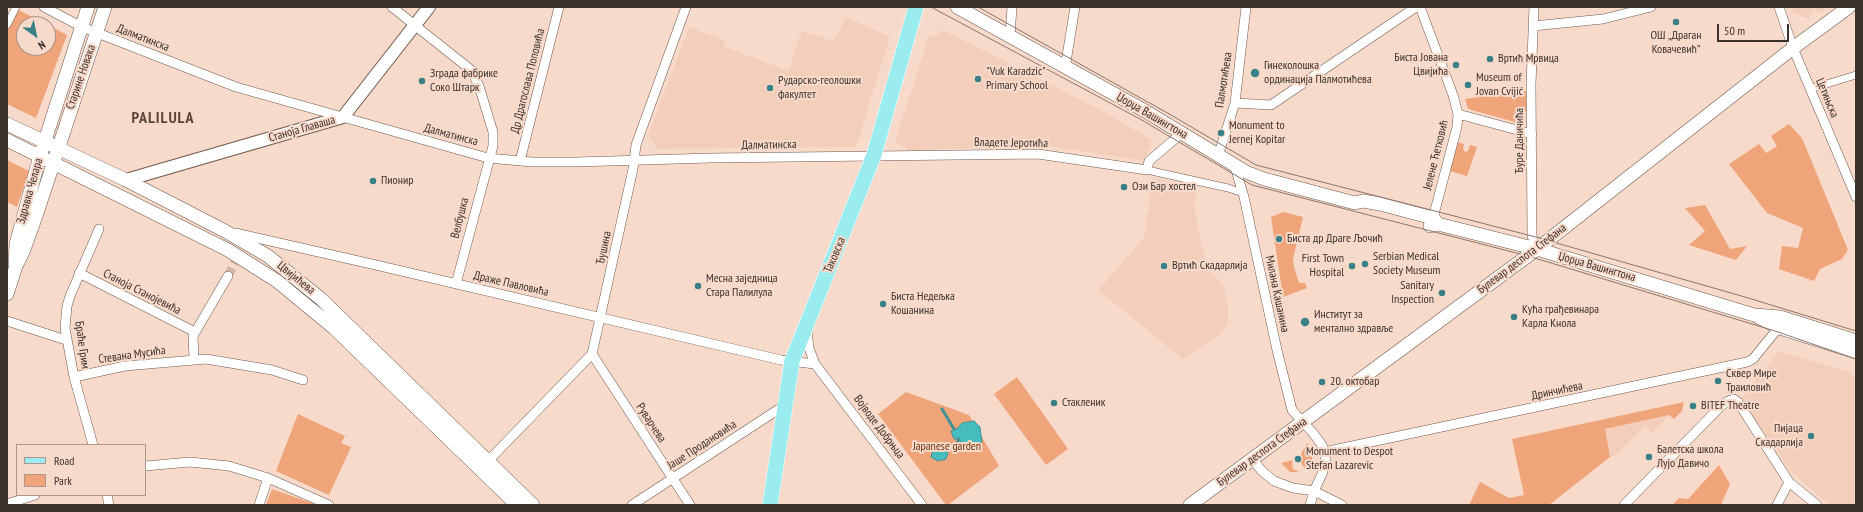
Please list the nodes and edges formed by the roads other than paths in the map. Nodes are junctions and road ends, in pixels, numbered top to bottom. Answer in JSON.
{"nodes":[{"id":1,"x":16,"y":7,"type":"edge"},
{"id":2,"x":44,"y":7,"type":"edge"},
{"id":3,"x":88,"y":7,"type":"edge"},
{"id":4,"x":105,"y":7,"type":"edge"},
{"id":5,"x":392,"y":7,"type":"edge"},
{"id":6,"x":429,"y":7,"type":"edge"},
{"id":7,"x":559,"y":7,"type":"edge"},
{"id":8,"x":686,"y":7,"type":"edge"},
{"id":9,"x":916,"y":7,"type":"edge"},
{"id":10,"x":957,"y":7,"type":"edge"},
{"id":11,"x":1012,"y":7,"type":"edge"},
{"id":12,"x":1075,"y":7,"type":"edge"},
{"id":13,"x":1246,"y":7,"type":"edge"},
{"id":14,"x":1416,"y":7,"type":"edge"},
{"id":15,"x":1420,"y":7,"type":"edge"},
{"id":16,"x":1534,"y":7,"type":"edge"},
{"id":17,"x":1651,"y":7,"type":"edge"},
{"id":18,"x":1779,"y":7,"type":"edge"},
{"id":19,"x":1849,"y":7,"type":"edge"},
{"id":20,"x":7,"y":25,"type":"edge"},
{"id":21,"x":415,"y":25,"type":"junction"},
{"id":22,"x":82,"y":26,"type":"junction"},
{"id":23,"x":1533,"y":26,"type":"junction"},
{"id":24,"x":96,"y":32,"type":"junction"},
{"id":25,"x":1010,"y":36,"type":"junction"},
{"id":26,"x":1793,"y":48,"type":"junction"},
{"id":27,"x":1065,"y":68,"type":"junction"},
{"id":28,"x":1856,"y":75,"type":"edge"},
{"id":29,"x":1810,"y":89,"type":"junction"},
{"id":30,"x":1235,"y":103,"type":"junction"},
{"id":31,"x":1458,"y":114,"type":"junction"},
{"id":32,"x":343,"y":117,"type":"junction"},
{"id":33,"x":7,"y":124,"type":"edge"},
{"id":34,"x":1182,"y":133,"type":"junction"},
{"id":35,"x":1532,"y":134,"type":"junction"},
{"id":36,"x":7,"y":140,"type":"edge"},
{"id":37,"x":45,"y":141,"type":"junction"},
{"id":38,"x":58,"y":147,"type":"junction"},
{"id":39,"x":874,"y":155,"type":"junction"},
{"id":40,"x":40,"y":156,"type":"junction"},
{"id":41,"x":1218,"y":156,"type":"junction"},
{"id":42,"x":488,"y":158,"type":"junction"},
{"id":43,"x":634,"y":159,"type":"junction"},
{"id":44,"x":520,"y":161,"type":"junction"},
{"id":45,"x":53,"y":162,"type":"junction"},
{"id":46,"x":1235,"y":167,"type":"junction"},
{"id":47,"x":1147,"y":170,"type":"junction"},
{"id":48,"x":126,"y":180,"type":"junction"},
{"id":49,"x":1243,"y":193,"type":"junction"},
{"id":50,"x":1856,"y":198,"type":"edge"},
{"id":51,"x":1435,"y":221,"type":"junction"},
{"id":52,"x":98,"y":229,"type":"dead end"},
{"id":53,"x":225,"y":231,"type":"junction"},
{"id":54,"x":1536,"y":249,"type":"junction"},
{"id":55,"x":16,"y":266,"type":"junction"},
{"id":56,"x":79,"y":273,"type":"junction"},
{"id":57,"x":228,"y":276,"type":"tunnel mouth"},
{"id":58,"x":456,"y":284,"type":"junction"},
{"id":59,"x":7,"y":294,"type":"edge"},
{"id":60,"x":1754,"y":315,"type":"junction"},
{"id":61,"x":601,"y":317,"type":"junction"},
{"id":62,"x":7,"y":321,"type":"edge"},
{"id":63,"x":807,"y":324,"type":"junction"},
{"id":64,"x":1804,"y":324,"type":"junction"},
{"id":65,"x":1780,"y":328,"type":"junction"},
{"id":66,"x":195,"y":332,"type":"junction"},
{"id":67,"x":66,"y":340,"type":"junction"},
{"id":68,"x":1856,"y":341,"type":"edge"},
{"id":69,"x":1856,"y":352,"type":"edge"},
{"id":70,"x":592,"y":354,"type":"junction"},
{"id":71,"x":194,"y":359,"type":"junction"},
{"id":72,"x":792,"y":361,"type":"junction"},
{"id":73,"x":815,"y":364,"type":"junction"},
{"id":74,"x":74,"y":377,"type":"junction"},
{"id":75,"x":303,"y":380,"type":"dead end"},
{"id":76,"x":785,"y":405,"type":"junction"},
{"id":77,"x":1303,"y":422,"type":"junction"},
{"id":78,"x":93,"y":444,"type":"edge"},
{"id":79,"x":1324,"y":452,"type":"junction"},
{"id":80,"x":1252,"y":459,"type":"junction"},
{"id":81,"x":488,"y":461,"type":"junction"},
{"id":82,"x":146,"y":466,"type":"edge"},
{"id":83,"x":268,"y":478,"type":"junction"},
{"id":84,"x":672,"y":478,"type":"junction"},
{"id":85,"x":1789,"y":482,"type":"junction"},
{"id":86,"x":1314,"y":491,"type":"junction"},
{"id":87,"x":32,"y":496,"type":"edge"},
{"id":88,"x":7,"y":504,"type":"edge"},
{"id":89,"x":259,"y":505,"type":"edge"},
{"id":90,"x":329,"y":505,"type":"edge"},
{"id":91,"x":517,"y":505,"type":"edge"},
{"id":92,"x":533,"y":505,"type":"edge"},
{"id":93,"x":632,"y":505,"type":"edge"},
{"id":94,"x":690,"y":505,"type":"edge"},
{"id":95,"x":770,"y":505,"type":"edge"},
{"id":96,"x":922,"y":505,"type":"edge"},
{"id":97,"x":1190,"y":505,"type":"edge"},
{"id":98,"x":1310,"y":505,"type":"edge"},
{"id":99,"x":1342,"y":505,"type":"edge"},
{"id":100,"x":1624,"y":505,"type":"edge"},
{"id":101,"x":1778,"y":505,"type":"edge"},
{"id":102,"x":1817,"y":505,"type":"edge"}],
"edges":[{"from":1,"to":20,"type":"street"},
{"from":2,"to":22,"type":"street","name":"Далматинска"},
{"from":3,"to":22,"type":"main road","name":"Старине Новака"},
{"from":4,"to":24,"type":"main road","name":"Старине Новака"},
{"from":5,"to":21,"type":"street","name":"Велбушка"},
{"from":6,"to":21,"type":"street","name":"Станоја Главаша"},
{"from":7,"to":44,"type":"street","name":"Др Драгослава Поповића"},
{"from":8,"to":43,"type":"street","name":"Ђушина"},
{"from":9,"to":39,"type":"main road","name":"Таковска"},
{"from":10,"to":25,"type":"main road","name":"Џорџа Вашингтона"},
{"from":11,"to":25,"type":"street"},
{"from":12,"to":27,"type":"street"},
{"from":13,"to":30,"type":"street","name":"Палмотићева"},
{"from":14,"to":30,"type":"street"},
{"from":15,"to":31,"type":"street","name":"Јелене Ћетковић"},
{"from":16,"to":23,"type":"street","name":"Ђуре Даничића"},
{"from":17,"to":23,"type":"street"},
{"from":18,"to":26,"type":"street","name":"Цетињска"},
{"from":19,"to":26,"type":"main road","name":"Булевар деспота Стефана"},
{"from":21,"to":32,"type":"street","name":"Станоја Главаша"},
{"from":21,"to":42,"type":"street","name":"Велбушка"},
{"from":22,"to":24,"type":"street","name":"Далматинска"},
{"from":22,"to":37,"type":"main road","name":"Старине Новака"},
{"from":23,"to":35,"type":"street","name":"Ђуре Даничића"},
{"from":24,"to":32,"type":"street","name":"Далматинска"},
{"from":24,"to":38,"type":"main road","name":"Старине Новака"},
{"from":25,"to":27,"type":"main road","name":"Џорџа Вашингтона"},
{"from":26,"to":29,"type":"street","name":"Цетињска"},
{"from":26,"to":54,"type":"main road","name":"Булевар деспота Стефана"},
{"from":27,"to":34,"type":"main road","name":"Џорџа Вашингтона"},
{"from":28,"to":29,"type":"street"},
{"from":29,"to":50,"type":"street","name":"Цетињска"},
{"from":30,"to":41,"type":"street","name":"Палмотићева"},
{"from":31,"to":35,"type":"street"},
{"from":31,"to":51,"type":"street","name":"Јелене Ћетковић"},
{"from":32,"to":42,"type":"street","name":"Далматинска"},
{"from":32,"to":48,"type":"street","name":"Станоја Главаша"},
{"from":33,"to":37,"type":"main road","name":"Цвијићева"},
{"from":34,"to":41,"type":"main road","name":"Џорџа Вашингтона"},
{"from":34,"to":47,"type":"street"},
{"from":35,"to":54,"type":"street","name":"Ђуре Даничића"},
{"from":36,"to":40,"type":"main road","name":"Цвијићева"},
{"from":37,"to":38,"type":"main road","name":"Цвијићева"},
{"from":37,"to":40,"type":"main road","name":"Здравка Челара"},
{"from":38,"to":45,"type":"main road","name":"Здравка Челара"},
{"from":38,"to":48,"type":"main road","name":"Цвијићева"},
{"from":39,"to":43,"type":"street","name":"Далматинска"},
{"from":39,"to":47,"type":"street","name":"Владете Јеротића"},
{"from":39,"to":63,"type":"main road","name":"Таковска"},
{"from":40,"to":45,"type":"main road","name":"Цвијићева"},
{"from":40,"to":55,"type":"main road","name":"Здравка Челара"},
{"from":41,"to":46,"type":"main road","name":"Џорџа Вашингтона"},
{"from":42,"to":44,"type":"street","name":"Далматинска"},
{"from":42,"to":58,"type":"street","name":"Велбушка"},
{"from":43,"to":44,"type":"street","name":"Далматинска"},
{"from":43,"to":61,"type":"street","name":"Ђушина"},
{"from":45,"to":55,"type":"main road","name":"Здравка Челара"},
{"from":45,"to":91,"type":"main road","name":"Цвијићева"},
{"from":46,"to":49,"type":"street","name":"Милана Кашанина"},
{"from":46,"to":51,"type":"main road","name":"Џорџа Вашингтона"},
{"from":47,"to":49,"type":"street","name":"Владете Јеротића"},
{"from":48,"to":53,"type":"main road","name":"Цвијићева"},
{"from":49,"to":77,"type":"street","name":"Милана Кашанина"},
{"from":51,"to":54,"type":"main road","name":"Џорџа Вашингтона"},
{"from":52,"to":56,"type":"street","name":"Браће Грим"},
{"from":53,"to":58,"type":"street","name":"Драже Павловића"},
{"from":53,"to":81,"type":"main road","name":"Цвијићева"},
{"from":54,"to":60,"type":"main road","name":"Џорџа Вашингтона"},
{"from":54,"to":77,"type":"main road","name":"Булевар деспота Стефана"},
{"from":55,"to":59,"type":"main road","name":"Здравка Челара"},
{"from":56,"to":66,"type":"street","name":"Станоја Станојевића"},
{"from":56,"to":67,"type":"street","name":"Браће Грим"},
{"from":57,"to":66,"type":"street"},
{"from":58,"to":61,"type":"street","name":"Драже Павловића"},
{"from":60,"to":64,"type":"main road","name":"Џорџа Вашингтона"},
{"from":60,"to":65,"type":"main road","name":"Џорџа Вашингтона"},
{"from":61,"to":70,"type":"street","name":"Ђушина"},
{"from":61,"to":72,"type":"street","name":"Драже Павловића"},
{"from":62,"to":67,"type":"street"},
{"from":63,"to":72,"type":"main road","name":"Таковска"},
{"from":63,"to":73,"type":"street","name":"Војводе Добрњца"},
{"from":64,"to":65,"type":"main road"},
{"from":64,"to":68,"type":"main road","name":"Џорџа Вашингтона"},
{"from":65,"to":69,"type":"main road","name":"Џорџа Вашингтона"},
{"from":65,"to":79,"type":"street","name":"Дринчићева"},
{"from":66,"to":71,"type":"street"},
{"from":67,"to":74,"type":"street","name":"Браће Грим"},
{"from":70,"to":81,"type":"street"},
{"from":70,"to":84,"type":"street","name":"Руварчева"},
{"from":71,"to":74,"type":"street","name":"Стевана Мусића"},
{"from":71,"to":75,"type":"street","name":"Стевана Мусића"},
{"from":72,"to":73,"type":"street"},
{"from":72,"to":76,"type":"main road","name":"Таковска"},
{"from":73,"to":96,"type":"street","name":"Војводе Добрњца"},
{"from":74,"to":78,"type":"street","name":"Браће Грим"},
{"from":76,"to":84,"type":"street","name":"Јаше Продановића"},
{"from":76,"to":95,"type":"main road","name":"Таковска"},
{"from":77,"to":79,"type":"street","name":"Милана Кашанина"},
{"from":77,"to":80,"type":"main road","name":"Булевар деспота Стефана"},
{"from":79,"to":86,"type":"street"},
{"from":80,"to":86,"type":"street"},
{"from":80,"to":97,"type":"main road","name":"Булевар деспота Стефана"},
{"from":81,"to":92,"type":"main road","name":"Цвијићева"},
{"from":82,"to":83,"type":"street"},
{"from":83,"to":89,"type":"street"},
{"from":83,"to":90,"type":"street"},
{"from":84,"to":93,"type":"street","name":"Јаше Продановића"},
{"from":84,"to":94,"type":"street","name":"Руварчева"},
{"from":85,"to":100,"type":"street"},
{"from":85,"to":101,"type":"street"},
{"from":85,"to":102,"type":"street"},
{"from":86,"to":98,"type":"street"},
{"from":86,"to":99,"type":"street"},
{"from":87,"to":88,"type":"street"}]}
